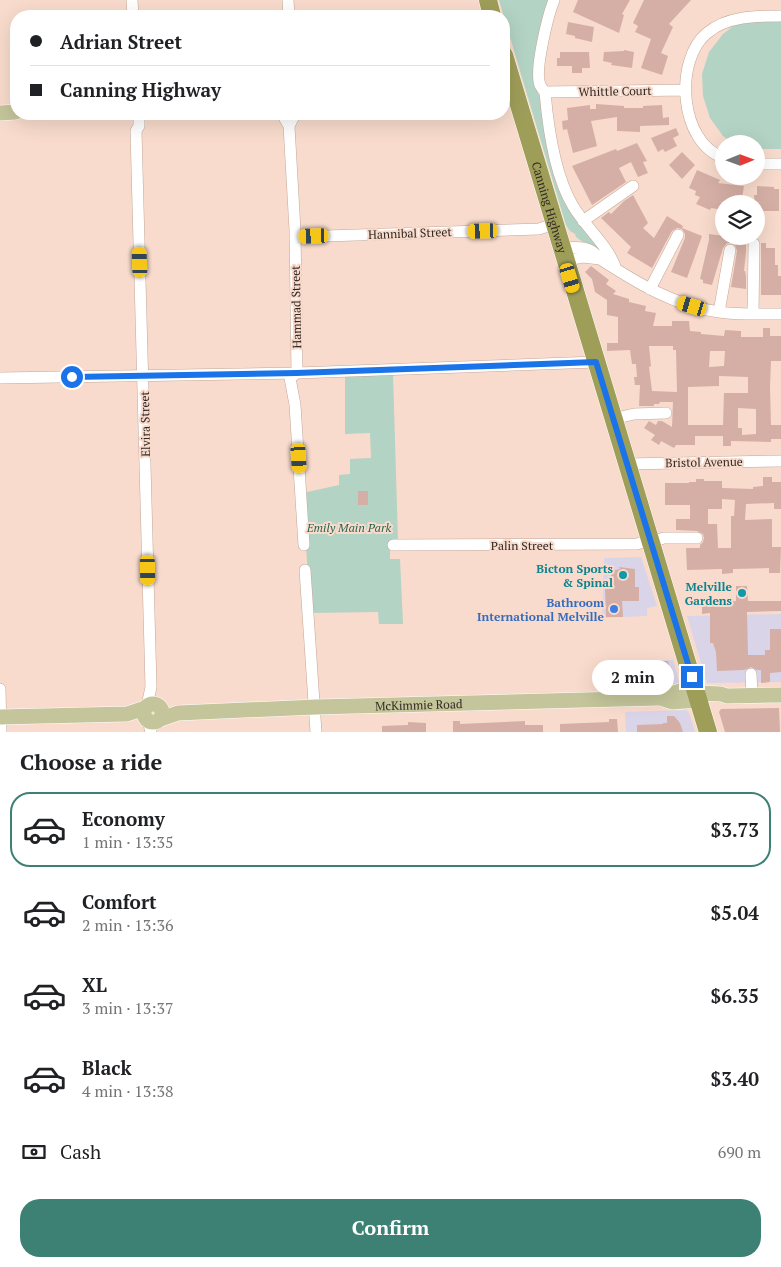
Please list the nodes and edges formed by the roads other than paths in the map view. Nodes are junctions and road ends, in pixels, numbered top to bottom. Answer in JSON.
{"nodes":[{"id":1,"x":554,"y":0,"type":"edge"},
{"id":2,"x":781,"y":16,"type":"edge"},
{"id":3,"x":686,"y":90,"type":"junction"},
{"id":4,"x":544,"y":92,"type":"junction"},
{"id":5,"x":510,"y":95,"type":"edge"},
{"id":6,"x":133,"y":120,"type":"edge"},
{"id":7,"x":138,"y":120,"type":"edge"},
{"id":8,"x":286,"y":120,"type":"edge"},
{"id":9,"x":292,"y":120,"type":"edge"},
{"id":10,"x":289,"y":126,"type":"junction"},
{"id":11,"x":136,"y":131,"type":"junction"},
{"id":12,"x":715,"y":153,"type":"edge"},
{"id":13,"x":765,"y":164,"type":"edge"},
{"id":14,"x":781,"y":164,"type":"edge"},
{"id":15,"x":633,"y":186,"type":"dead end"},
{"id":16,"x":583,"y":221,"type":"junction"},
{"id":17,"x":554,"y":224,"type":"junction"},
{"id":18,"x":678,"y":235,"type":"dead end"},
{"id":19,"x":295,"y":237,"type":"junction"},
{"id":20,"x":754,"y":245,"type":"edge"},
{"id":21,"x":730,"y":250,"type":"dead end"},
{"id":22,"x":563,"y":254,"type":"junction"},
{"id":23,"x":616,"y":269,"type":"junction"},
{"id":24,"x":650,"y":289,"type":"junction"},
{"id":25,"x":719,"y":312,"type":"junction"},
{"id":26,"x":753,"y":314,"type":"junction"},
{"id":27,"x":781,"y":314,"type":"edge"},
{"id":28,"x":596,"y":362,"type":"junction"},
{"id":29,"x":297,"y":373,"type":"junction"},
{"id":30,"x":144,"y":375,"type":"junction"},
{"id":31,"x":0,"y":378,"type":"edge"},
{"id":32,"x":666,"y":414,"type":"dead end"},
{"id":33,"x":613,"y":419,"type":"junction"},
{"id":34,"x":781,"y":461,"type":"edge"},
{"id":35,"x":627,"y":464,"type":"junction"},
{"id":36,"x":697,"y":538,"type":"dead end"},
{"id":37,"x":651,"y":541,"type":"junction"},
{"id":38,"x":304,"y":545,"type":"dead end"},
{"id":39,"x":393,"y":545,"type":"dead end"},
{"id":40,"x":305,"y":570,"type":"dead end"},
{"id":41,"x":751,"y":674,"type":"dead end"},
{"id":42,"x":0,"y":689,"type":"edge"},
{"id":43,"x":696,"y":690,"type":"junction"},
{"id":44,"x":781,"y":695,"type":"edge"},
{"id":45,"x":727,"y":696,"type":"junction"},
{"id":46,"x":752,"y":696,"type":"junction"},
{"id":47,"x":660,"y":698,"type":"junction"},
{"id":48,"x":316,"y":707,"type":"junction"},
{"id":49,"x":153,"y":717,"type":"edge"},
{"id":50,"x":1,"y":722,"type":"edge"},
{"id":51,"x":707,"y":726,"type":"edge"},
{"id":52,"x":316,"y":732,"type":"edge"}],
"edges":[{"from":1,"to":4,"type":"street"},
{"from":2,"to":3,"type":"street"},
{"from":3,"to":4,"type":"street","name":"Whittle Court"},
{"from":3,"to":12,"type":"street"},
{"from":4,"to":16,"type":"street"},
{"from":5,"to":17,"type":"highway","name":"Canning Highway"},
{"from":6,"to":11,"type":"street","name":"Elvira Street"},
{"from":7,"to":11,"type":"street","name":"Elvira Street"},
{"from":8,"to":10,"type":"street","name":"Hammad Street"},
{"from":9,"to":10,"type":"street","name":"Hammad Street"},
{"from":10,"to":19,"type":"street","name":"Hammad Street"},
{"from":11,"to":30,"type":"street","name":"Elvira Street"},
{"from":13,"to":14,"type":"street"},
{"from":15,"to":16,"type":"street"},
{"from":16,"to":23,"type":"street"},
{"from":17,"to":19,"type":"street","name":"Hannibal Street"},
{"from":17,"to":22,"type":"highway","name":"Canning Highway"},
{"from":18,"to":24,"type":"street"},
{"from":19,"to":29,"type":"street","name":"Hammad Street"},
{"from":20,"to":26,"type":"street"},
{"from":21,"to":25,"type":"street"},
{"from":22,"to":23,"type":"street"},
{"from":22,"to":28,"type":"highway","name":"Canning Highway"},
{"from":23,"to":24,"type":"street"},
{"from":24,"to":25,"type":"street"},
{"from":25,"to":26,"type":"street"},
{"from":26,"to":27,"type":"street"},
{"from":28,"to":29,"type":"street"},
{"from":28,"to":33,"type":"highway","name":"Canning Highway"},
{"from":29,"to":30,"type":"street"},
{"from":29,"to":38,"type":"street","name":"Hammad Street"},
{"from":30,"to":31,"type":"street"},
{"from":30,"to":49,"type":"street","name":"Elvira Street"},
{"from":32,"to":33,"type":"street"},
{"from":33,"to":35,"type":"highway","name":"Canning Highway"},
{"from":34,"to":35,"type":"street","name":"Bristol Avenue"},
{"from":35,"to":37,"type":"highway","name":"Canning Highway"},
{"from":36,"to":37,"type":"street","name":"Palin Street"},
{"from":37,"to":39,"type":"street","name":"Palin Street"},
{"from":37,"to":43,"type":"highway","name":"Canning Highway"},
{"from":40,"to":48,"type":"street"},
{"from":41,"to":46,"type":"street"},
{"from":42,"to":50,"type":"street"},
{"from":43,"to":45,"type":"main road"},
{"from":43,"to":47,"type":"main road","name":"McKimmie Road"},
{"from":43,"to":47,"type":"main road","name":"McKimmie Road"},
{"from":43,"to":51,"type":"highway","name":"Canning Highway"},
{"from":44,"to":46,"type":"main road"},
{"from":45,"to":46,"type":"main road"},
{"from":45,"to":51,"type":"main road"},
{"from":47,"to":48,"type":"main road","name":"McKimmie Road"},
{"from":48,"to":49,"type":"main road","name":"McKimmie Road"},
{"from":48,"to":52,"type":"street"},
{"from":49,"to":50,"type":"main road"}]}
